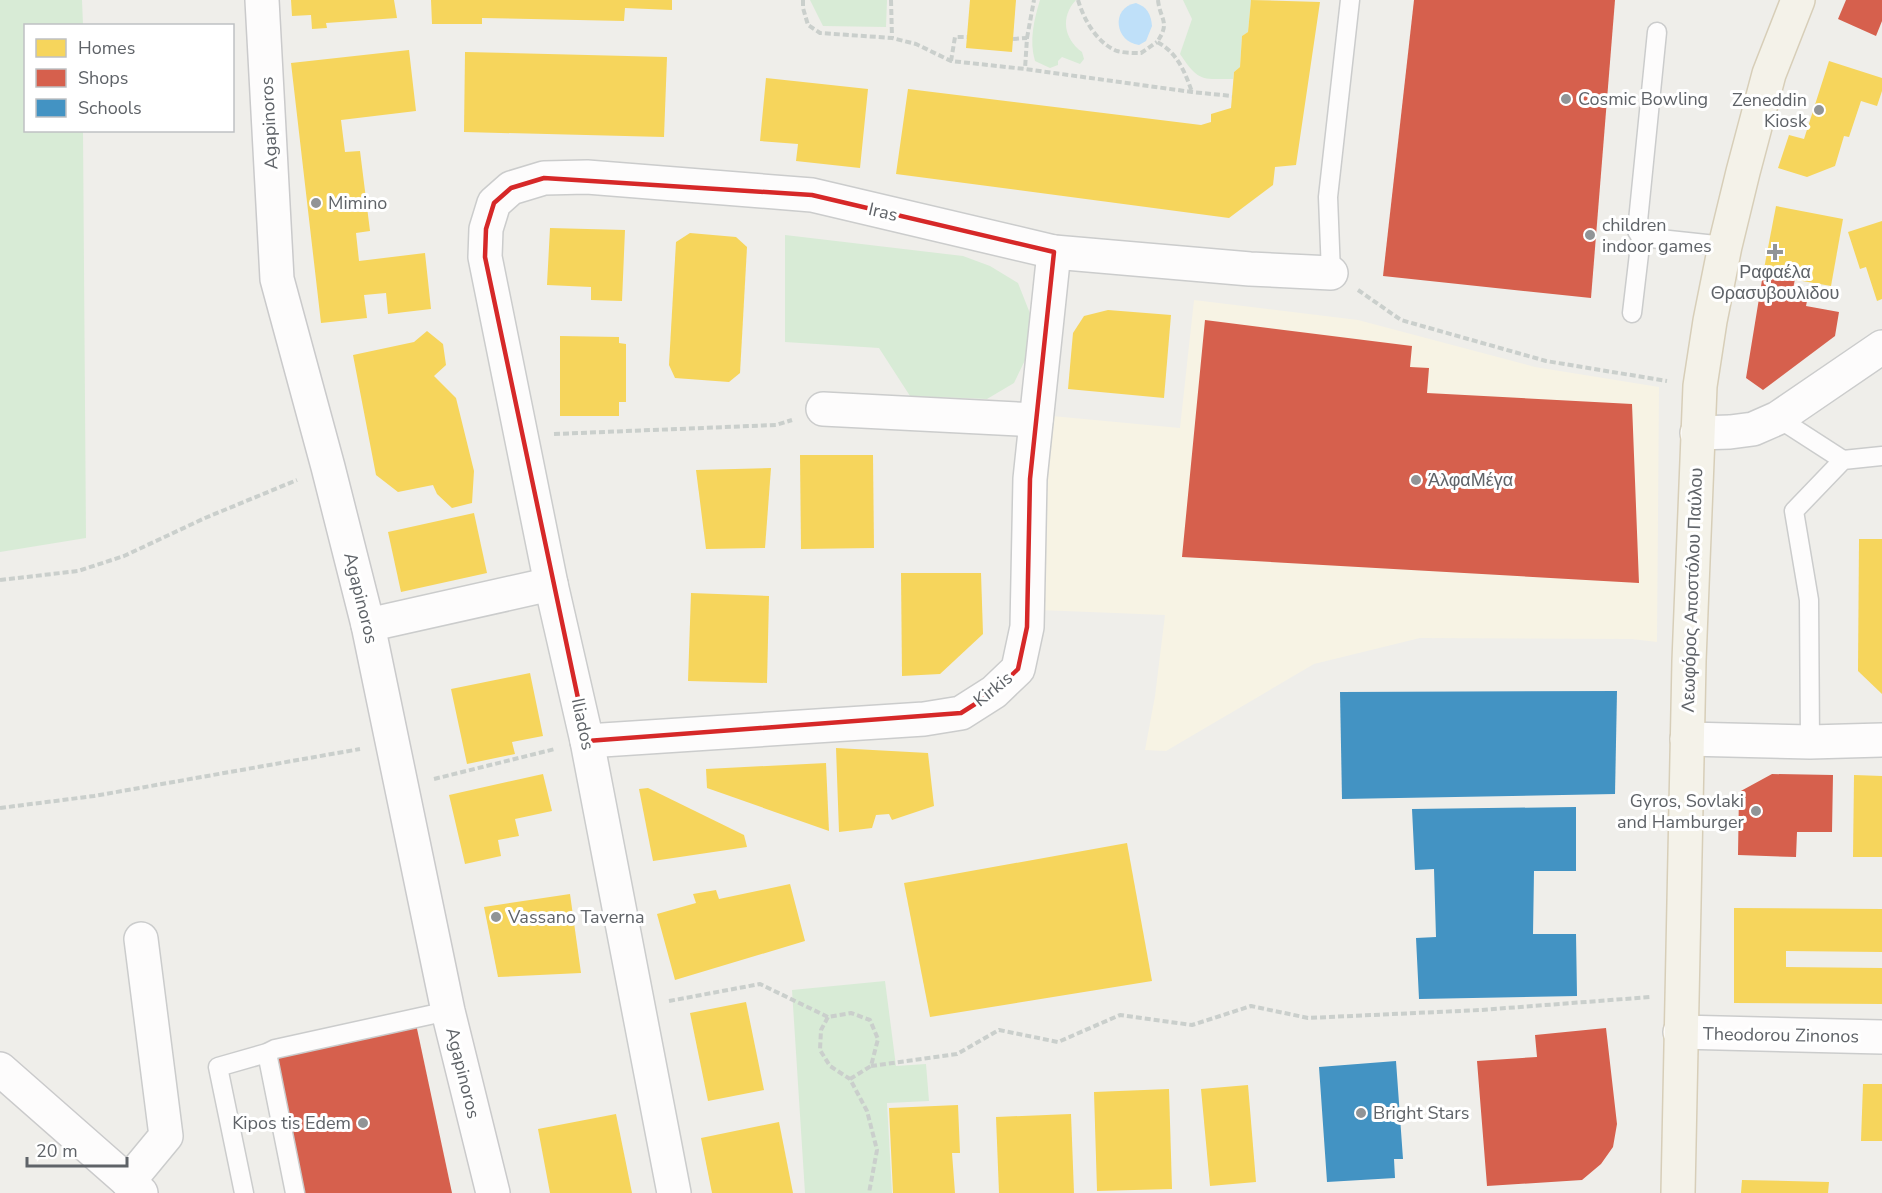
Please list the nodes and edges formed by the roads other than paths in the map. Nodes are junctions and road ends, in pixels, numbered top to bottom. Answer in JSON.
{"nodes":[{"id":1,"x":262,"y":0,"type":"edge"},
{"id":2,"x":1350,"y":0,"type":"edge"},
{"id":3,"x":1798,"y":0,"type":"edge"},
{"id":4,"x":1657,"y":32,"type":"dead end"},
{"id":5,"x":1641,"y":237,"type":"junction"},
{"id":6,"x":1725,"y":246,"type":"junction"},
{"id":7,"x":1054,"y":252,"type":"junction"},
{"id":8,"x":485,"y":257,"type":"joint"},
{"id":9,"x":1331,"y":273,"type":"joint"},
{"id":10,"x":1632,"y":313,"type":"dead end"},
{"id":11,"x":1882,"y":347,"type":"edge"},
{"id":12,"x":823,"y":409,"type":"road end"},
{"id":13,"x":1778,"y":418,"type":"junction"},
{"id":14,"x":1036,"y":420,"type":"junction"},
{"id":15,"x":1697,"y":433,"type":"junction"},
{"id":16,"x":1882,"y":456,"type":"edge"},
{"id":17,"x":1843,"y":460,"type":"junction"},
{"id":18,"x":551,"y":584,"type":"junction"},
{"id":19,"x":368,"y":625,"type":"junction"},
{"id":20,"x":1687,"y":739,"type":"junction"},
{"id":21,"x":1882,"y":740,"type":"edge"},
{"id":22,"x":587,"y":741,"type":"junction"},
{"id":23,"x":1810,"y":742,"type":"junction"},
{"id":24,"x":141,"y":939,"type":"dead end"},
{"id":25,"x":448,"y":1011,"type":"junction"},
{"id":26,"x":1680,"y":1032,"type":"junction"},
{"id":27,"x":1882,"y":1037,"type":"edge"},
{"id":28,"x":267,"y":1053,"type":"junction"},
{"id":29,"x":0,"y":1069,"type":"edge"},
{"id":30,"x":135,"y":1187,"type":"edge"},
{"id":31,"x":244,"y":1193,"type":"edge"},
{"id":32,"x":295,"y":1193,"type":"edge"},
{"id":33,"x":493,"y":1193,"type":"edge"},
{"id":34,"x":674,"y":1193,"type":"edge"},
{"id":35,"x":1678,"y":1193,"type":"edge"}],
"edges":[{"from":1,"to":19,"type":"street","name":"Agapinoros"},
{"from":2,"to":9,"type":"lane"},
{"from":3,"to":6,"type":"main road","name":"Λεωφόρος Αποστόλου Παύλου"},
{"from":4,"to":5,"type":"lane"},
{"from":5,"to":6,"type":"lane"},
{"from":5,"to":10,"type":"lane"},
{"from":6,"to":15,"type":"main road","name":"Λεωφόρος Αποστόλου Παύλου"},
{"from":7,"to":8,"type":"street","name":"Iras"},
{"from":7,"to":9,"type":"street","name":"Iras"},
{"from":7,"to":14,"type":"street","name":"Kirkis"},
{"from":8,"to":18,"type":"street","name":"Iliados"},
{"from":11,"to":13,"type":"street"},
{"from":12,"to":14,"type":"street"},
{"from":13,"to":15,"type":"street"},
{"from":13,"to":17,"type":"lane"},
{"from":14,"to":22,"type":"street","name":"Kirkis"},
{"from":15,"to":20,"type":"main road","name":"Λεωφόρος Αποστόλου Παύλου"},
{"from":16,"to":17,"type":"lane"},
{"from":17,"to":23,"type":"lane"},
{"from":18,"to":19,"type":"street"},
{"from":18,"to":22,"type":"street","name":"Iliados"},
{"from":19,"to":25,"type":"street","name":"Agapinoros"},
{"from":20,"to":23,"type":"street"},
{"from":20,"to":26,"type":"main road","name":"Λεωφόρος Αποστόλου Παύλου"},
{"from":21,"to":23,"type":"street"},
{"from":22,"to":34,"type":"street","name":"Iliados"},
{"from":24,"to":30,"type":"street"},
{"from":25,"to":28,"type":"lane"},
{"from":25,"to":33,"type":"street","name":"Agapinoros"},
{"from":26,"to":27,"type":"street","name":"Theodorou Zinonos"},
{"from":26,"to":35,"type":"main road","name":"Λεωφόρος Αποστόλου Παύλου"},
{"from":28,"to":31,"type":"lane"},
{"from":28,"to":32,"type":"lane"},
{"from":29,"to":30,"type":"street"}]}
